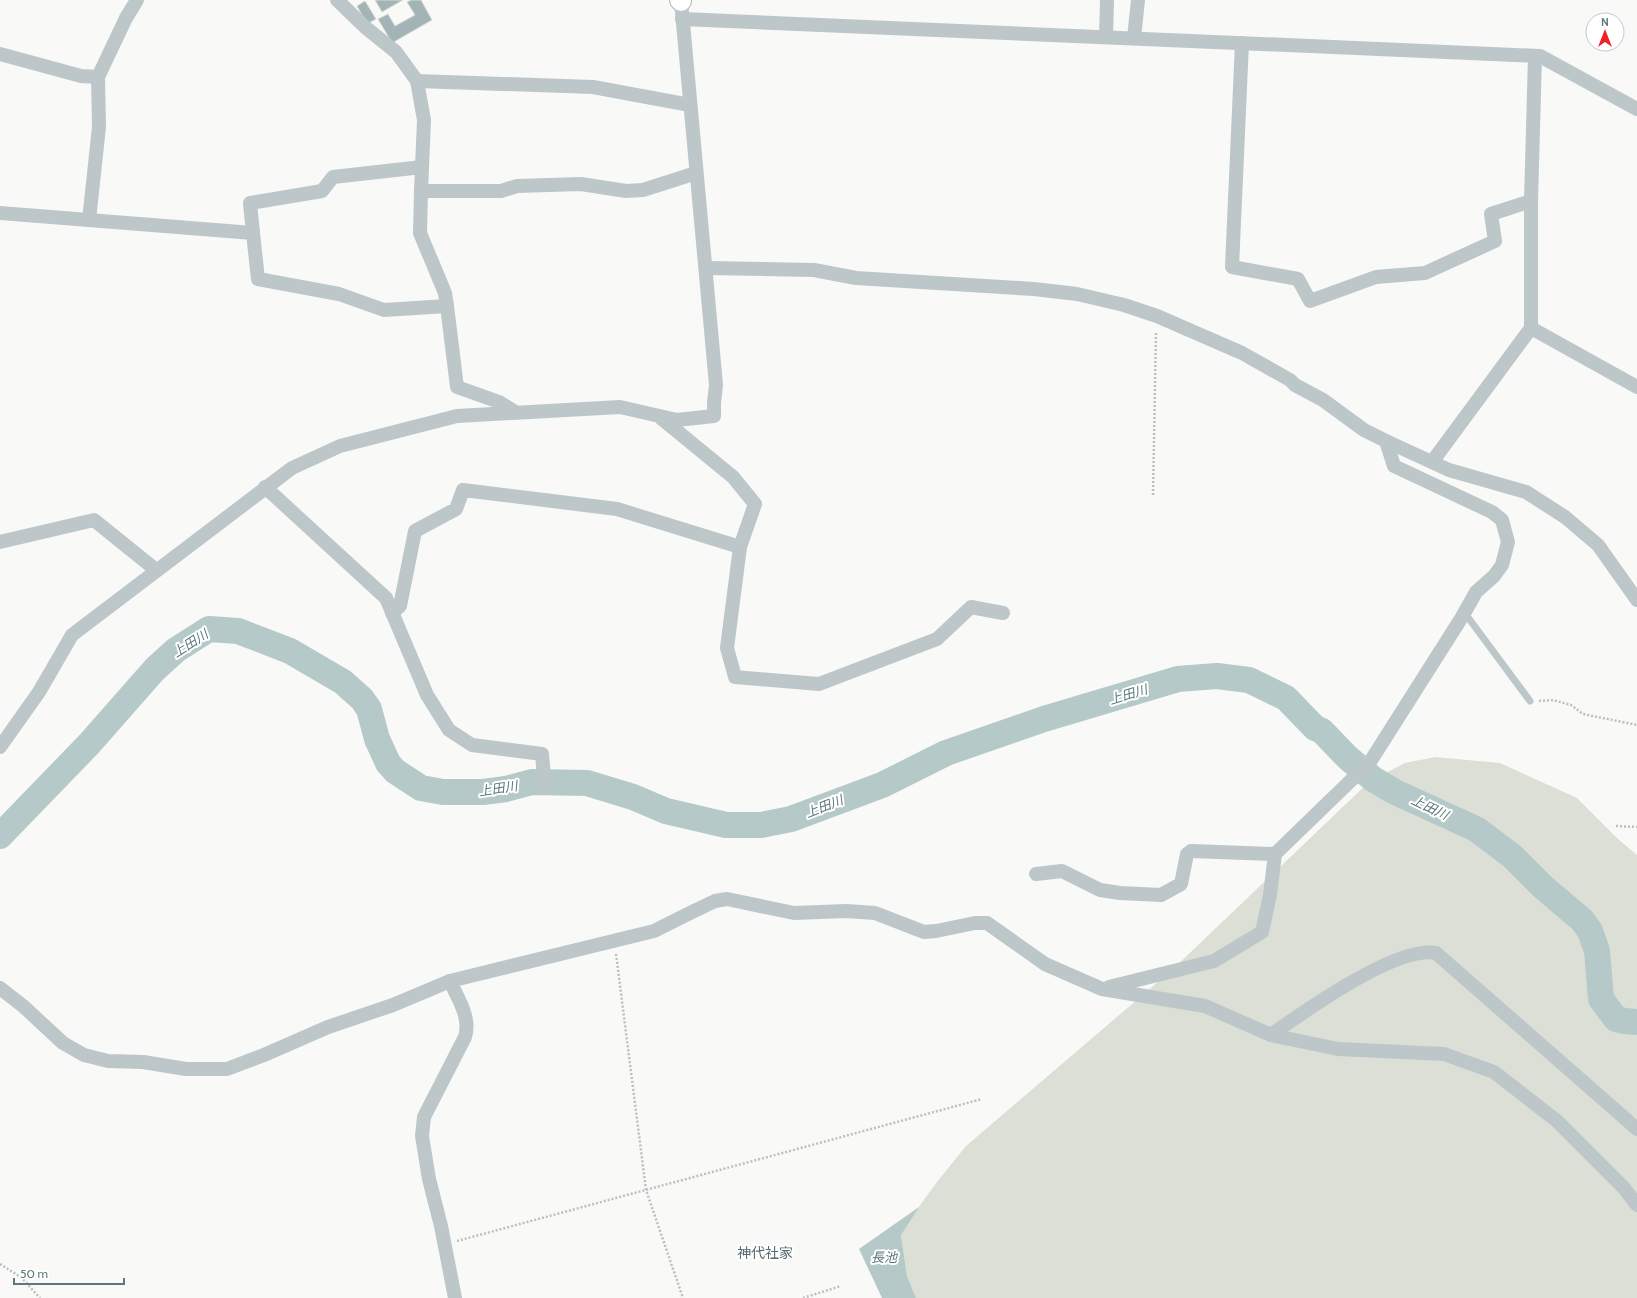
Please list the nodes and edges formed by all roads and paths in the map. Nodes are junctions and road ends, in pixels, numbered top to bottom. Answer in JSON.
{"nodes":[{"id":1,"x":137,"y":0,"type":"edge"},
{"id":2,"x":337,"y":0,"type":"edge"},
{"id":3,"x":1107,"y":0,"type":"edge"},
{"id":4,"x":1138,"y":0,"type":"edge"},
{"id":5,"x":681,"y":6,"type":"edge"},
{"id":6,"x":1106,"y":37,"type":"junction"},
{"id":7,"x":1134,"y":38,"type":"junction"},
{"id":8,"x":1242,"y":43,"type":"junction"},
{"id":9,"x":0,"y":54,"type":"edge"},
{"id":10,"x":1535,"y":56,"type":"junction"},
{"id":11,"x":98,"y":77,"type":"junction"},
{"id":12,"x":417,"y":81,"type":"junction"},
{"id":13,"x":690,"y":105,"type":"junction"},
{"id":14,"x":1637,"y":108,"type":"edge"},
{"id":15,"x":422,"y":167,"type":"junction"},
{"id":16,"x":696,"y":173,"type":"junction"},
{"id":17,"x":421,"y":191,"type":"junction"},
{"id":18,"x":1531,"y":201,"type":"junction"},
{"id":19,"x":0,"y":213,"type":"edge"},
{"id":20,"x":89,"y":220,"type":"junction"},
{"id":21,"x":253,"y":233,"type":"junction"},
{"id":22,"x":707,"y":268,"type":"junction"},
{"id":23,"x":447,"y":306,"type":"junction"},
{"id":24,"x":1157,"y":316,"type":"junction"},
{"id":25,"x":1531,"y":328,"type":"junction"},
{"id":26,"x":1637,"y":387,"type":"edge"},
{"id":27,"x":515,"y":412,"type":"junction"},
{"id":28,"x":657,"y":416,"type":"junction"},
{"id":29,"x":1386,"y":441,"type":"junction"},
{"id":30,"x":1432,"y":462,"type":"junction"},
{"id":31,"x":265,"y":488,"type":"junction"},
{"id":32,"x":1153,"y":495,"type":"dead end"},
{"id":33,"x":0,"y":542,"type":"edge"},
{"id":34,"x":740,"y":547,"type":"junction"},
{"id":35,"x":156,"y":570,"type":"junction"},
{"id":36,"x":1637,"y":600,"type":"edge"},
{"id":37,"x":1464,"y":612,"type":"junction"},
{"id":38,"x":392,"y":613,"type":"junction"},
{"id":39,"x":1003,"y":613,"type":"dead end"},
{"id":40,"x":1530,"y":701,"type":"joint"},
{"id":41,"x":1637,"y":725,"type":"edge"},
{"id":42,"x":0,"y":747,"type":"edge"},
{"id":43,"x":545,"y":788,"type":"dead end"},
{"id":44,"x":1616,"y":826,"type":"dead end"},
{"id":45,"x":1637,"y":827,"type":"edge"},
{"id":46,"x":1275,"y":854,"type":"junction"},
{"id":47,"x":1036,"y":874,"type":"dead end"},
{"id":48,"x":614,"y":940,"type":"junction"},
{"id":49,"x":450,"y":981,"type":"junction"},
{"id":50,"x":0,"y":988,"type":"edge"},
{"id":51,"x":1102,"y":989,"type":"junction"},
{"id":52,"x":1271,"y":1035,"type":"junction"},
{"id":53,"x":982,"y":1098,"type":"dead end"},
{"id":54,"x":1637,"y":1129,"type":"edge"},
{"id":55,"x":646,"y":1190,"type":"junction"},
{"id":56,"x":1637,"y":1205,"type":"edge"},
{"id":57,"x":445,"y":1245,"type":"junction"},
{"id":58,"x":0,"y":1264,"type":"edge"},
{"id":59,"x":840,"y":1286,"type":"dead end"},
{"id":60,"x":40,"y":1298,"type":"edge"},
{"id":61,"x":455,"y":1298,"type":"edge"},
{"id":62,"x":683,"y":1298,"type":"edge"},
{"id":63,"x":803,"y":1298,"type":"edge"}],
"edges":[{"from":1,"to":11,"type":"street"},
{"from":2,"to":12,"type":"street"},
{"from":3,"to":6,"type":"street"},
{"from":4,"to":7,"type":"street"},
{"from":5,"to":6,"type":"street"},
{"from":5,"to":13,"type":"street"},
{"from":6,"to":7,"type":"street"},
{"from":7,"to":8,"type":"street"},
{"from":8,"to":10,"type":"street"},
{"from":8,"to":18,"type":"street"},
{"from":9,"to":11,"type":"street"},
{"from":10,"to":14,"type":"street"},
{"from":10,"to":18,"type":"street"},
{"from":11,"to":20,"type":"street"},
{"from":12,"to":13,"type":"street"},
{"from":12,"to":15,"type":"street"},
{"from":13,"to":16,"type":"street"},
{"from":15,"to":17,"type":"street"},
{"from":15,"to":21,"type":"street"},
{"from":16,"to":17,"type":"street"},
{"from":16,"to":22,"type":"street"},
{"from":17,"to":23,"type":"street"},
{"from":18,"to":25,"type":"street"},
{"from":19,"to":20,"type":"street"},
{"from":20,"to":21,"type":"street"},
{"from":21,"to":23,"type":"street"},
{"from":22,"to":24,"type":"street"},
{"from":22,"to":28,"type":"street"},
{"from":23,"to":27,"type":"street"},
{"from":24,"to":29,"type":"street"},
{"from":24,"to":32,"type":"path"},
{"from":25,"to":26,"type":"street"},
{"from":25,"to":30,"type":"street"},
{"from":27,"to":28,"type":"street"},
{"from":27,"to":31,"type":"street"},
{"from":28,"to":34,"type":"street"},
{"from":29,"to":30,"type":"street"},
{"from":29,"to":37,"type":"street"},
{"from":30,"to":36,"type":"street"},
{"from":31,"to":35,"type":"street"},
{"from":31,"to":38,"type":"street"},
{"from":33,"to":35,"type":"street"},
{"from":34,"to":38,"type":"street"},
{"from":34,"to":39,"type":"street"},
{"from":35,"to":42,"type":"street"},
{"from":37,"to":40,"type":"lane"},
{"from":37,"to":46,"type":"street"},
{"from":38,"to":43,"type":"street"},
{"from":40,"to":41,"type":"path"},
{"from":44,"to":45,"type":"path"},
{"from":46,"to":47,"type":"street"},
{"from":46,"to":51,"type":"street"},
{"from":48,"to":49,"type":"street"},
{"from":48,"to":51,"type":"street"},
{"from":48,"to":55,"type":"path"},
{"from":49,"to":50,"type":"street"},
{"from":49,"to":57,"type":"street"},
{"from":51,"to":52,"type":"street"},
{"from":52,"to":54,"type":"street"},
{"from":52,"to":56,"type":"street"},
{"from":53,"to":55,"type":"path"},
{"from":55,"to":57,"type":"path"},
{"from":55,"to":62,"type":"path"},
{"from":57,"to":61,"type":"street"},
{"from":58,"to":60,"type":"path"},
{"from":59,"to":63,"type":"path"}]}
